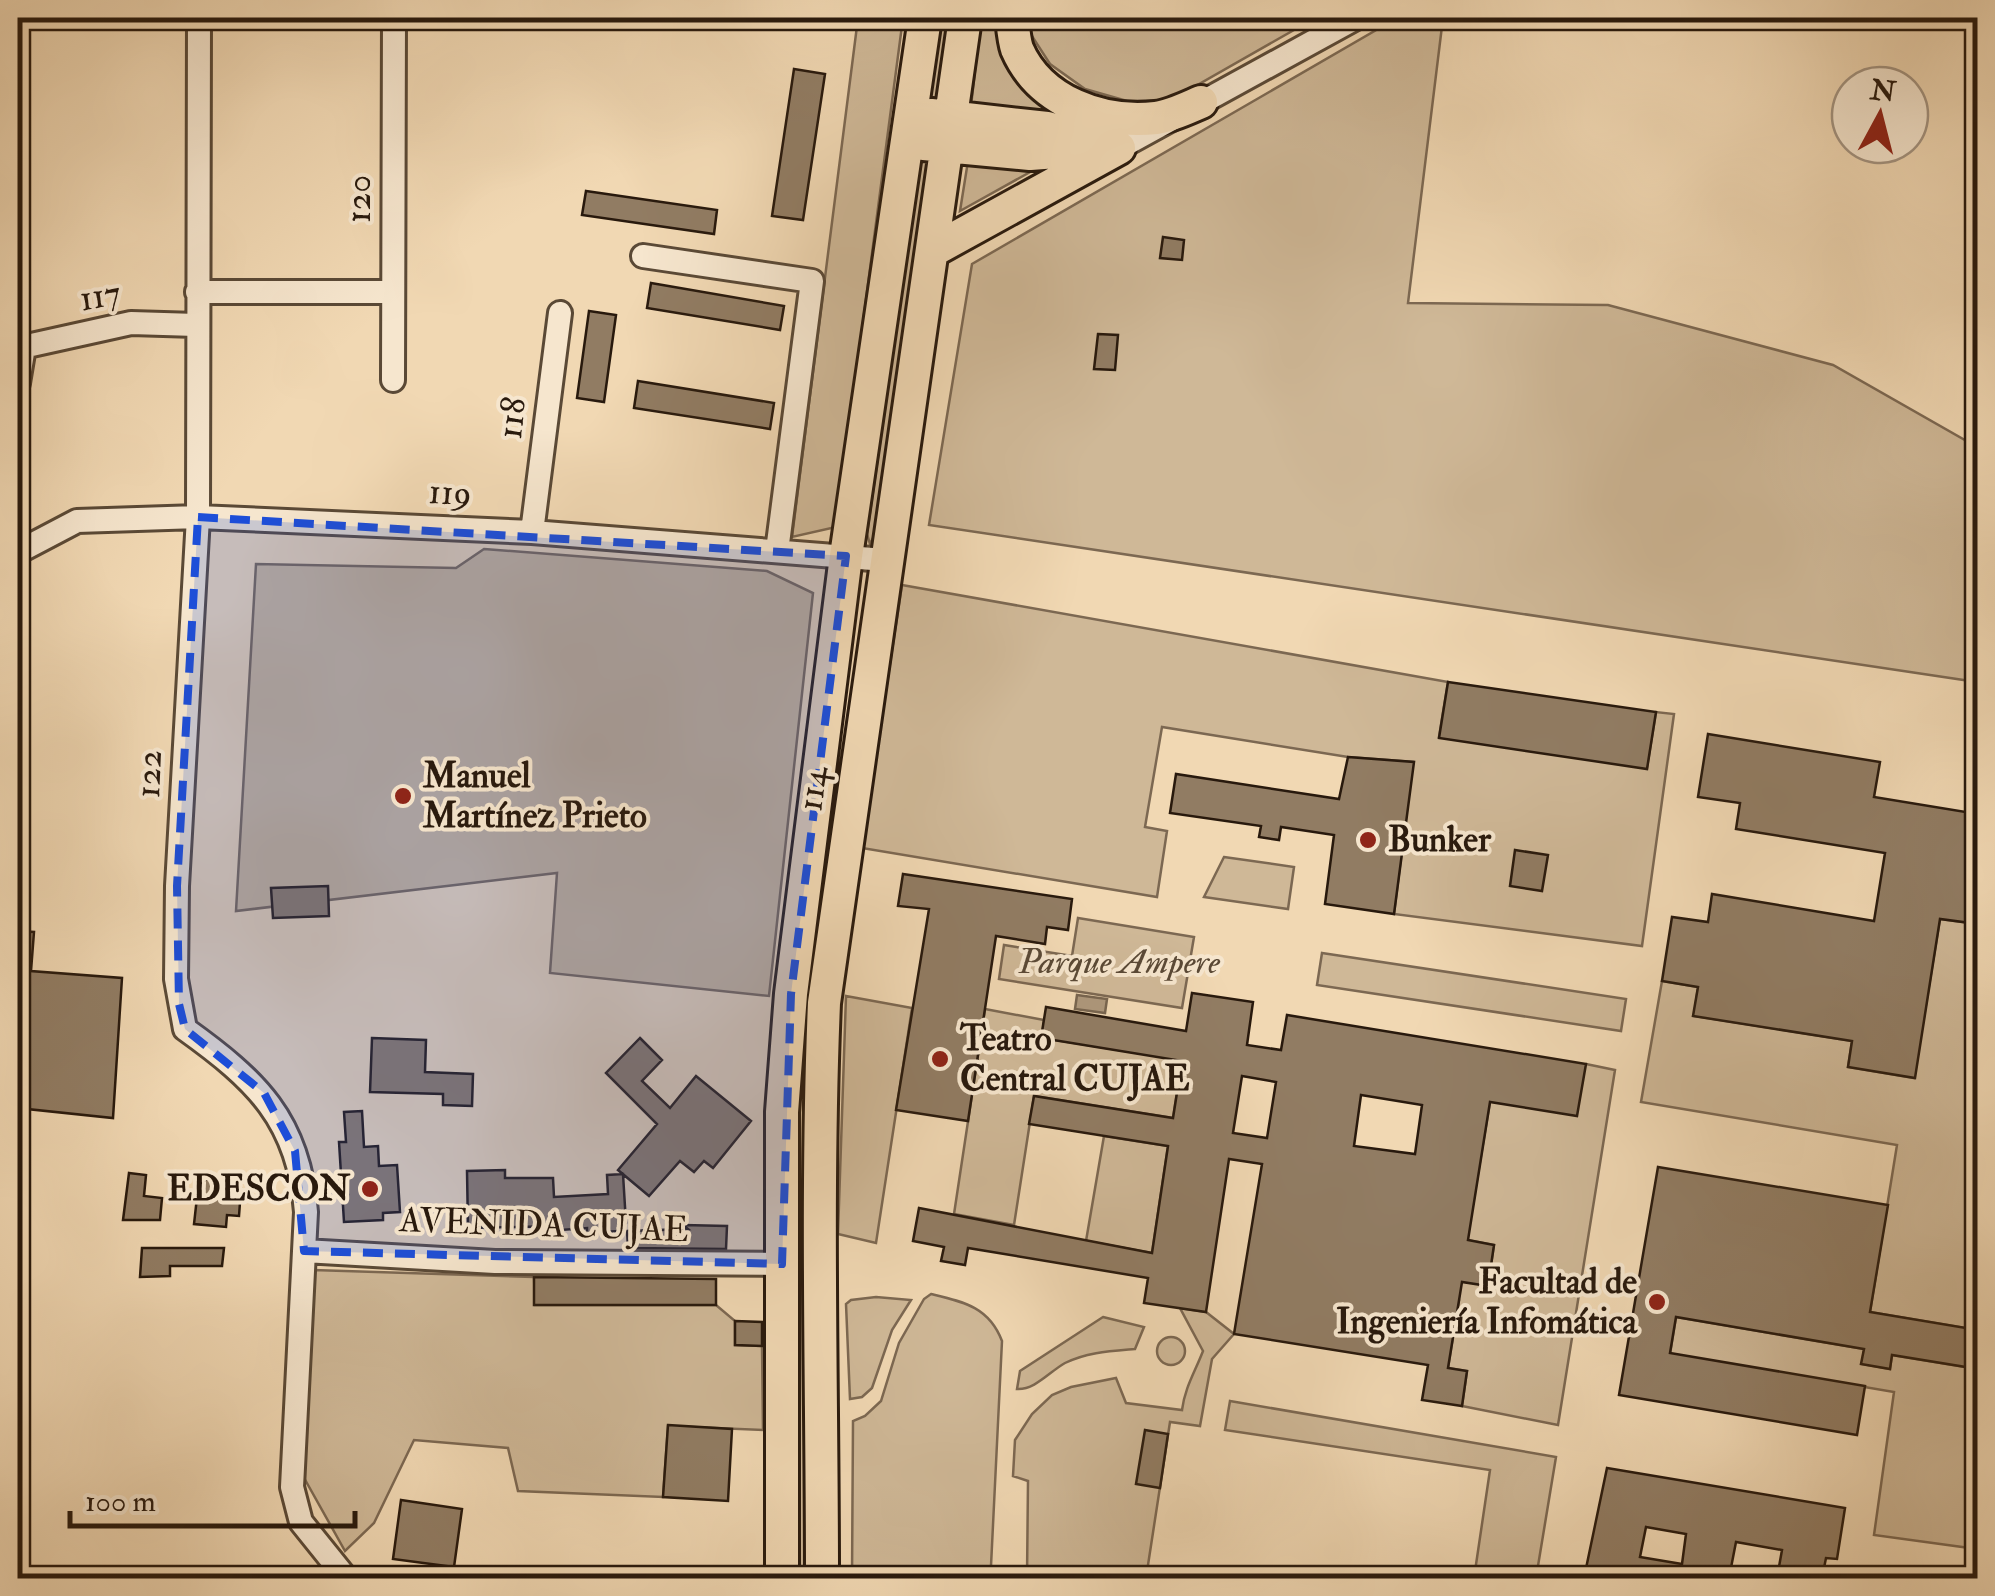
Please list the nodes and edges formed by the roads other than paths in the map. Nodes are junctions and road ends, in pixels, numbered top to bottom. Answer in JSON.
{"nodes":[{"id":1,"x":199,"y":18,"type":"edge"},
{"id":2,"x":394,"y":18,"type":"edge"},
{"id":3,"x":925,"y":18,"type":"edge"},
{"id":4,"x":965,"y":18,"type":"edge"},
{"id":5,"x":1012,"y":18,"type":"edge"},
{"id":6,"x":1356,"y":18,"type":"edge"},
{"id":7,"x":1201,"y":102,"type":"junction"},
{"id":8,"x":909,"y":127,"type":"junction"},
{"id":9,"x":949,"y":132,"type":"junction"},
{"id":10,"x":1119,"y":148,"type":"junction"},
{"id":11,"x":932,"y":251,"type":"junction"},
{"id":12,"x":643,"y":256,"type":"dead end"},
{"id":13,"x":197,"y":292,"type":"junction"},
{"id":14,"x":393,"y":292,"type":"junction"},
{"id":15,"x":560,"y":313,"type":"dead end"},
{"id":16,"x":196,"y":324,"type":"junction"},
{"id":17,"x":21,"y":347,"type":"edge"},
{"id":18,"x":393,"y":380,"type":"dead end"},
{"id":19,"x":18,"y":383,"type":"edge"},
{"id":20,"x":198,"y":516,"type":"junction"},
{"id":21,"x":532,"y":532,"type":"junction"},
{"id":22,"x":778,"y":551,"type":"junction"},
{"id":23,"x":18,"y":552,"type":"edge"},
{"id":24,"x":846,"y":556,"type":"junction"},
{"id":25,"x":885,"y":560,"type":"junction"},
{"id":26,"x":304,"y":1251,"type":"junction"},
{"id":27,"x":782,"y":1264,"type":"junction"},
{"id":28,"x":346,"y":1578,"type":"edge"},
{"id":29,"x":782,"y":1578,"type":"edge"},
{"id":30,"x":822,"y":1578,"type":"edge"}],
"edges":[{"from":1,"to":13,"type":"street","name":"122"},
{"from":2,"to":14,"type":"street","name":"120"},
{"from":3,"to":8,"type":"highway","name":"114"},
{"from":4,"to":9,"type":"highway","name":"114"},
{"from":5,"to":7,"type":"highway"},
{"from":6,"to":7,"type":"street"},
{"from":7,"to":10,"type":"street"},
{"from":8,"to":9,"type":"highway"},
{"from":8,"to":24,"type":"highway","name":"114"},
{"from":9,"to":10,"type":"highway"},
{"from":9,"to":11,"type":"highway","name":"114"},
{"from":10,"to":11,"type":"highway"},
{"from":11,"to":25,"type":"highway","name":"114"},
{"from":12,"to":22,"type":"street"},
{"from":13,"to":14,"type":"street"},
{"from":13,"to":16,"type":"street","name":"122"},
{"from":14,"to":18,"type":"street","name":"120"},
{"from":15,"to":21,"type":"street","name":"118"},
{"from":16,"to":17,"type":"street","name":"117"},
{"from":16,"to":20,"type":"street","name":"122"},
{"from":17,"to":19,"type":"street"},
{"from":20,"to":21,"type":"street","name":"119"},
{"from":20,"to":23,"type":"street","name":"119"},
{"from":20,"to":26,"type":"street","name":"122"},
{"from":21,"to":22,"type":"street","name":"119"},
{"from":22,"to":24,"type":"street","name":"119"},
{"from":24,"to":25,"type":"street","name":"119"},
{"from":24,"to":27,"type":"highway","name":"114"},
{"from":25,"to":30,"type":"highway","name":"114"},
{"from":26,"to":27,"type":"street","name":"AVENIDA CUJAE"},
{"from":26,"to":28,"type":"street","name":"122"},
{"from":27,"to":29,"type":"highway","name":"114"}]}
